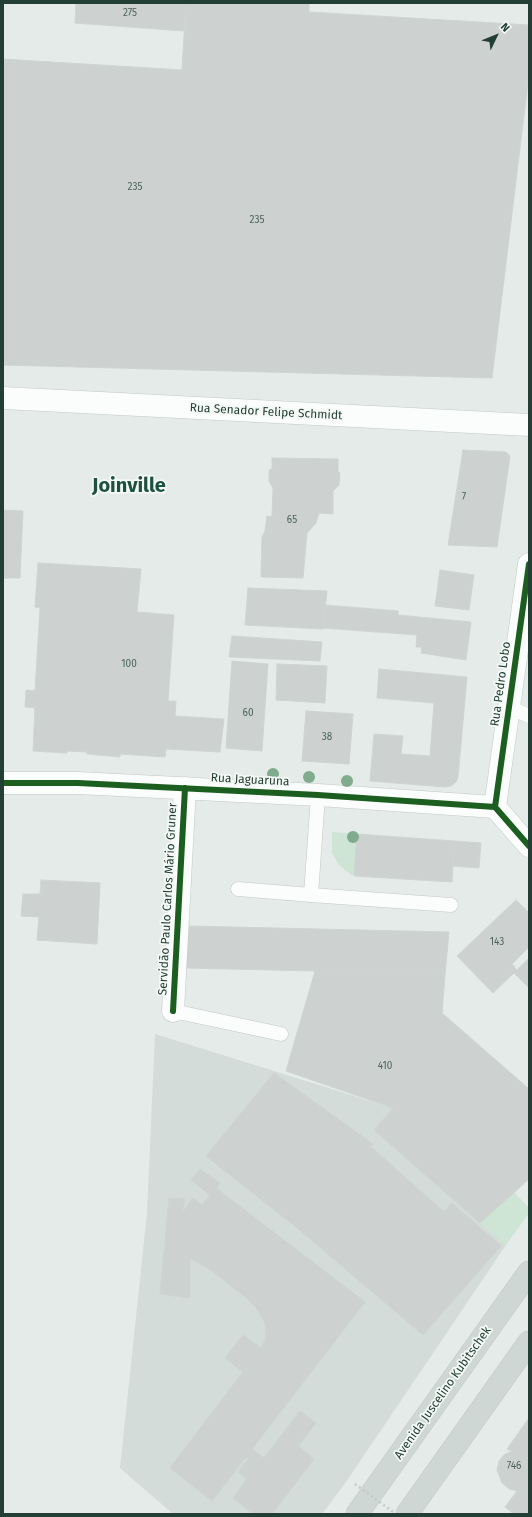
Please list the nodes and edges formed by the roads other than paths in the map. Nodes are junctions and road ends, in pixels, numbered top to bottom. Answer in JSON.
{"nodes":[{"id":1,"x":3,"y":398,"type":"edge"},
{"id":2,"x":529,"y":425,"type":"edge"},
{"id":3,"x":529,"y":564,"type":"edge"},
{"id":4,"x":509,"y":707,"type":"junction"},
{"id":5,"x":529,"y":716,"type":"edge"},
{"id":6,"x":3,"y":783,"type":"edge"},
{"id":7,"x":185,"y":788,"type":"junction"},
{"id":8,"x":318,"y":795,"type":"junction"},
{"id":9,"x":495,"y":807,"type":"junction"},
{"id":10,"x":529,"y":846,"type":"edge"},
{"id":11,"x":238,"y":889,"type":"dead end"},
{"id":12,"x":311,"y":895,"type":"junction"},
{"id":13,"x":452,"y":905,"type":"dead end"},
{"id":14,"x":173,"y":1011,"type":"joint"},
{"id":15,"x":281,"y":1034,"type":"dead end"},
{"id":16,"x":529,"y":1272,"type":"edge"},
{"id":17,"x":529,"y":1342,"type":"edge"},
{"id":18,"x":358,"y":1514,"type":"edge"},
{"id":19,"x":407,"y":1514,"type":"edge"}],
"edges":[{"from":1,"to":2,"type":"main road","name":"Rua Senador Felipe Schmidt"},
{"from":3,"to":4,"type":"main road","name":"Rua Pedro Lobo"},
{"from":4,"to":5,"type":"lane"},
{"from":4,"to":9,"type":"main road","name":"Rua Pedro Lobo"},
{"from":6,"to":7,"type":"main road","name":"Rua Jaguaruna"},
{"from":7,"to":8,"type":"main road","name":"Rua Jaguaruna"},
{"from":7,"to":14,"type":"main road","name":"Servidão Paulo Carlos Mário Gruner"},
{"from":8,"to":9,"type":"main road","name":"Rua Jaguaruna"},
{"from":8,"to":12,"type":"lane"},
{"from":9,"to":10,"type":"main road"},
{"from":11,"to":12,"type":"lane"},
{"from":12,"to":13,"type":"lane"},
{"from":14,"to":15,"type":"lane"},
{"from":16,"to":18,"type":"main road","name":"Avenida Juscelino Kubitschek"},
{"from":17,"to":19,"type":"main road"}]}
